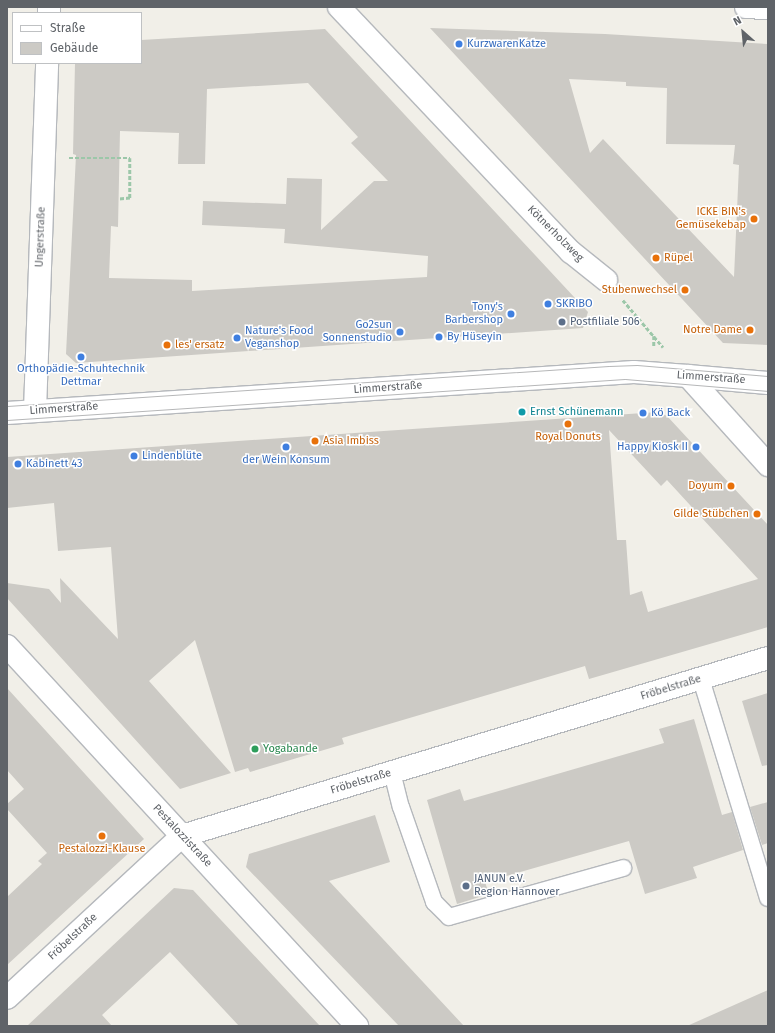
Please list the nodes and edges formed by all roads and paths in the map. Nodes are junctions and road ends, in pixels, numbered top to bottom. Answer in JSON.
{"nodes":[{"id":1,"x":338,"y":7,"type":"edge"},
{"id":2,"x":746,"y":7,"type":"edge"},
{"id":3,"x":768,"y":8,"type":"edge"},
{"id":4,"x":47,"y":64,"type":"edge"},
{"id":5,"x":44,"y":158,"type":"junction"},
{"id":6,"x":119,"y":199,"type":"dead end"},
{"id":7,"x":606,"y":280,"type":"joint"},
{"id":8,"x":688,"y":376,"type":"junction"},
{"id":9,"x":768,"y":382,"type":"edge"},
{"id":10,"x":35,"y":411,"type":"junction"},
{"id":11,"x":7,"y":413,"type":"edge"},
{"id":12,"x":768,"y":465,"type":"edge"},
{"id":13,"x":7,"y":646,"type":"edge"},
{"id":14,"x":768,"y":658,"type":"edge"},
{"id":15,"x":700,"y":678,"type":"junction"},
{"id":16,"x":392,"y":772,"type":"junction"},
{"id":17,"x":182,"y":836,"type":"junction"},
{"id":18,"x":623,"y":868,"type":"dead end"},
{"id":19,"x":768,"y":898,"type":"edge"},
{"id":20,"x":7,"y":998,"type":"edge"},
{"id":21,"x":357,"y":1026,"type":"edge"}],
"edges":[{"from":1,"to":7,"type":"street","name":"Kötnerholzweg"},
{"from":2,"to":3,"type":"street"},
{"from":4,"to":5,"type":"street","name":"Ungerstraße"},
{"from":5,"to":6,"type":"path"},
{"from":5,"to":10,"type":"street","name":"Ungerstraße"},
{"from":7,"to":8,"type":"path"},
{"from":8,"to":9,"type":"street","name":"Limmerstraße"},
{"from":8,"to":10,"type":"street","name":"Limmerstraße"},
{"from":8,"to":12,"type":"street"},
{"from":10,"to":11,"type":"street","name":"Limmerstraße"},
{"from":13,"to":17,"type":"street","name":"Pestalozzistraße"},
{"from":14,"to":15,"type":"street","name":"Fröbelstraße"},
{"from":15,"to":16,"type":"street","name":"Fröbelstraße"},
{"from":15,"to":19,"type":"lane"},
{"from":16,"to":17,"type":"street","name":"Fröbelstraße"},
{"from":16,"to":18,"type":"lane"},
{"from":17,"to":20,"type":"street","name":"Fröbelstraße"},
{"from":17,"to":21,"type":"street","name":"Pestalozzistraße"}]}
